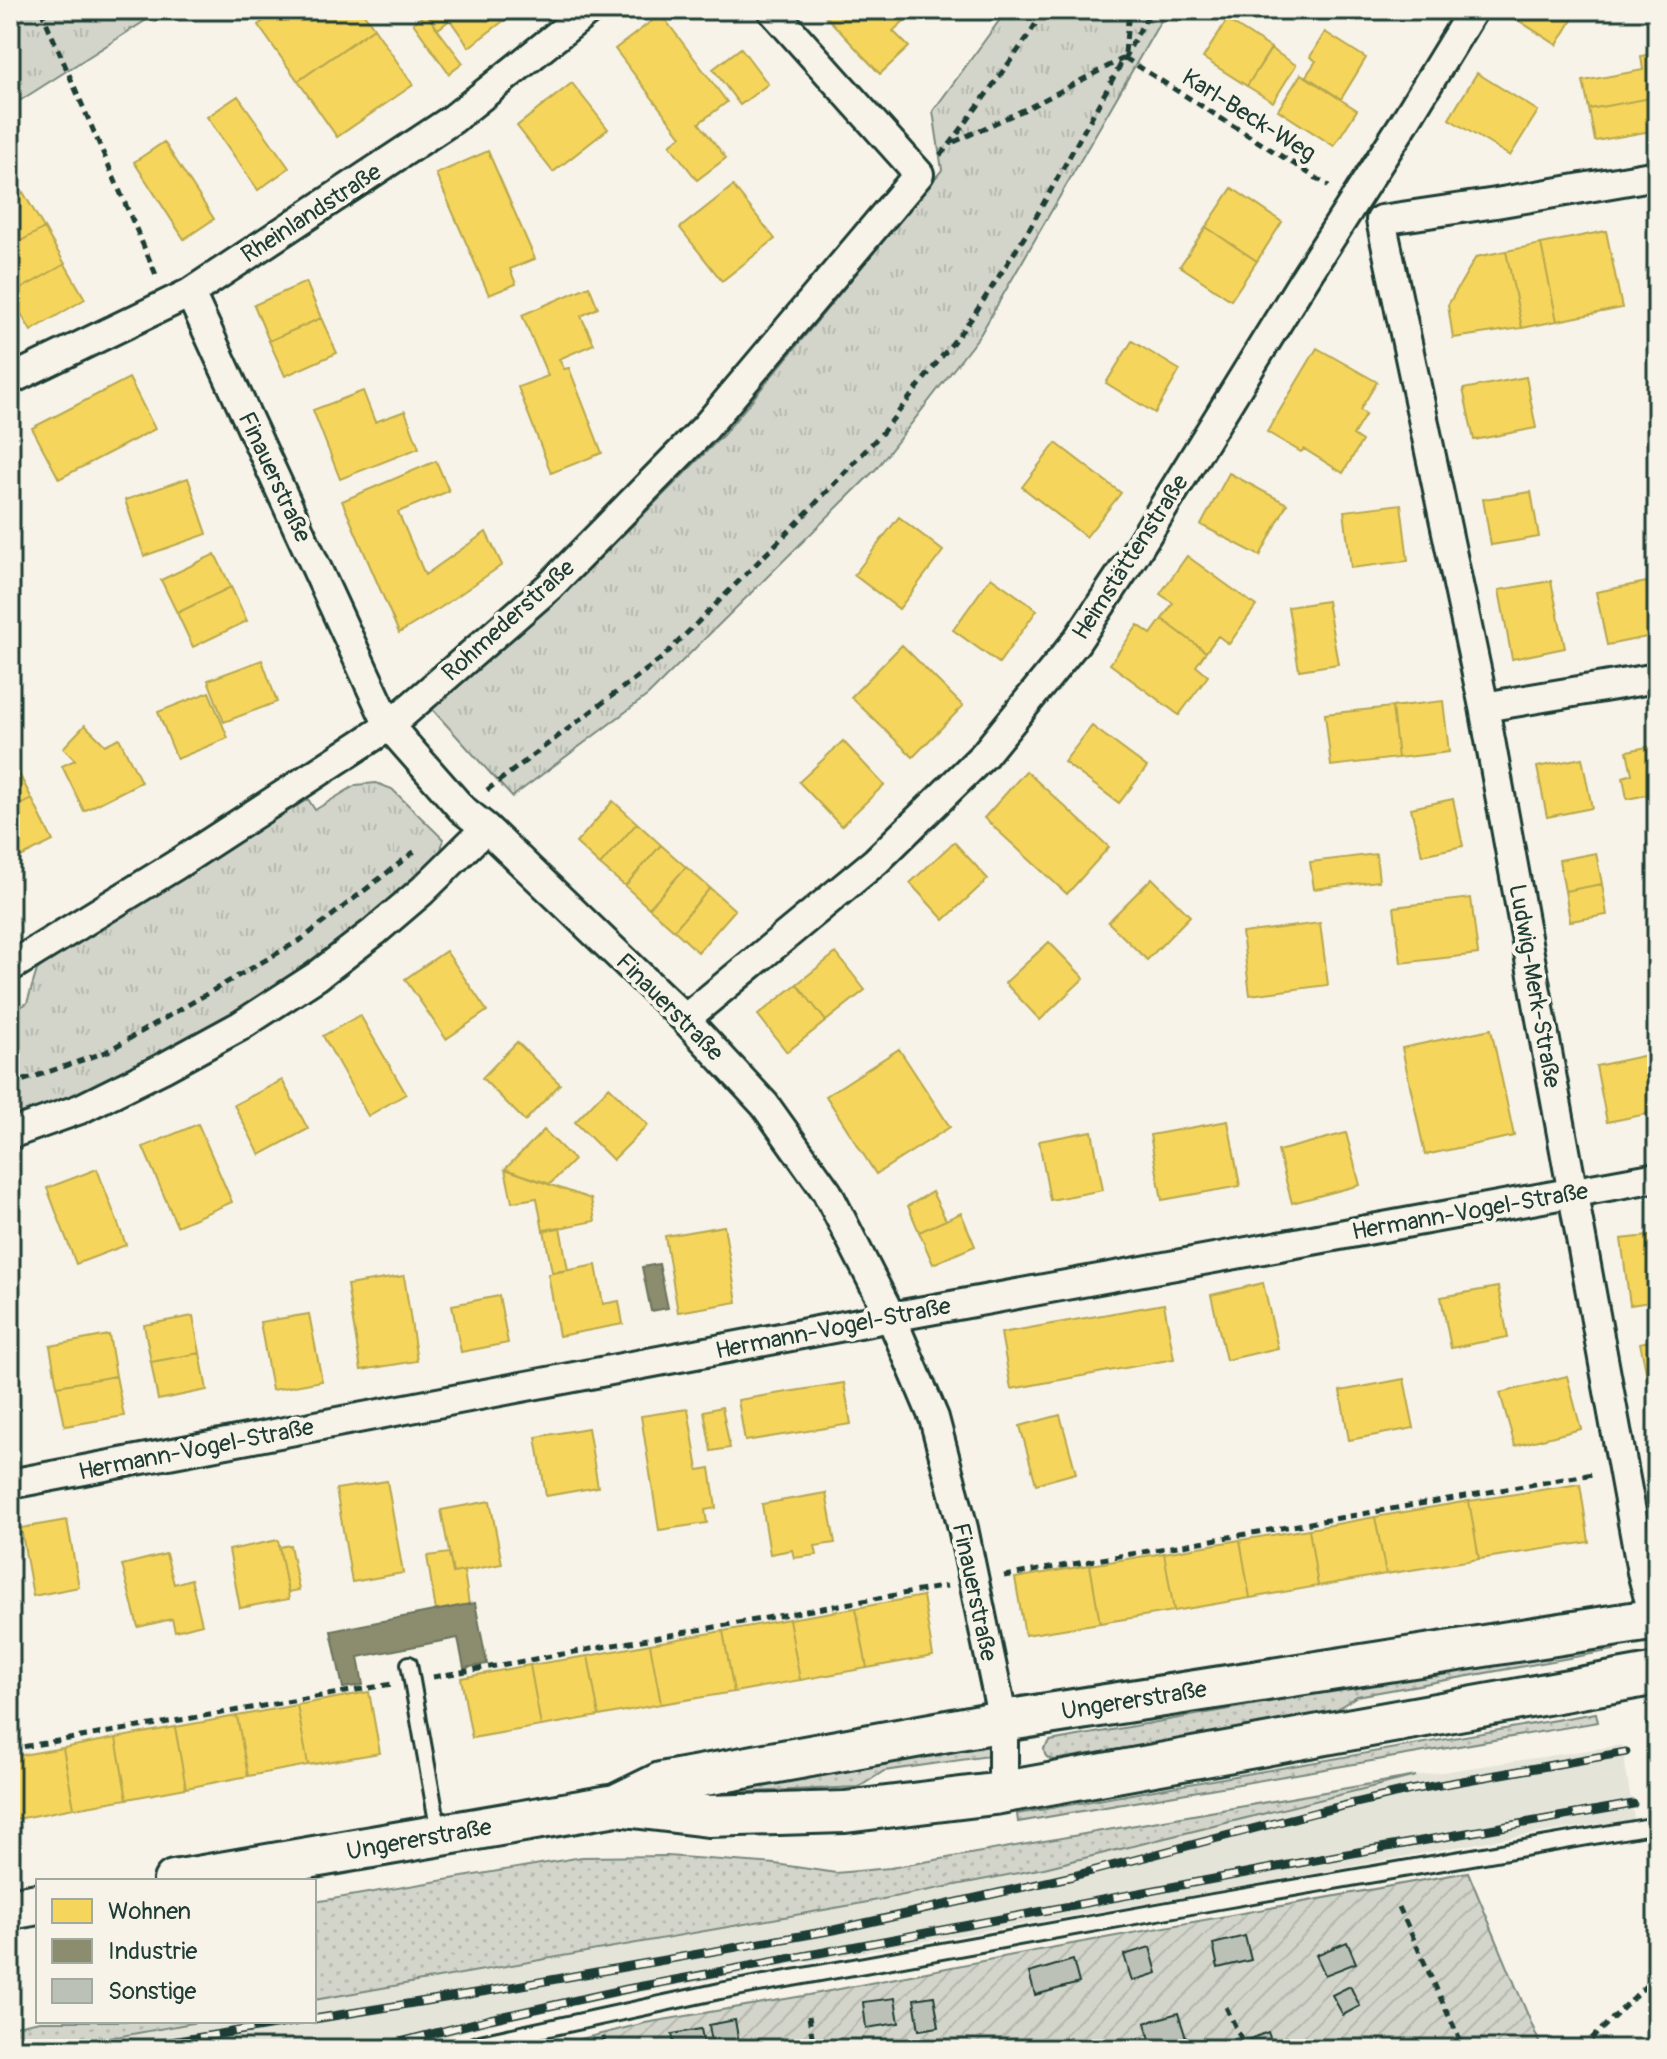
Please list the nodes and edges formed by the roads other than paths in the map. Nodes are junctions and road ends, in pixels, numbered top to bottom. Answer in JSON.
{"nodes":[{"id":1,"x":589,"y":10,"type":"edge"},
{"id":2,"x":772,"y":10,"type":"edge"},
{"id":3,"x":1473,"y":10,"type":"edge"},
{"id":4,"x":1657,"y":175,"type":"edge"},
{"id":5,"x":1354,"y":201,"type":"junction"},
{"id":6,"x":1381,"y":220,"type":"junction"},
{"id":7,"x":179,"y":298,"type":"junction"},
{"id":8,"x":10,"y":380,"type":"edge"},
{"id":9,"x":1657,"y":678,"type":"edge"},
{"id":10,"x":1484,"y":707,"type":"junction"},
{"id":11,"x":389,"y":726,"type":"junction"},
{"id":12,"x":486,"y":828,"type":"junction"},
{"id":13,"x":10,"y":967,"type":"edge"},
{"id":14,"x":685,"y":1019,"type":"junction"},
{"id":15,"x":10,"y":1134,"type":"edge"},
{"id":16,"x":1657,"y":1177,"type":"edge"},
{"id":17,"x":1572,"y":1192,"type":"junction"},
{"id":18,"x":891,"y":1317,"type":"junction"},
{"id":19,"x":10,"y":1484,"type":"edge"},
{"id":20,"x":1656,"y":1622,"type":"edge"},
{"id":21,"x":409,"y":1664,"type":"dead end"},
{"id":22,"x":1657,"y":1674,"type":"edge"},
{"id":23,"x":1003,"y":1721,"type":"junction"},
{"id":24,"x":1003,"y":1792,"type":"junction"},
{"id":25,"x":616,"y":1805,"type":"junction"},
{"id":26,"x":1657,"y":1825,"type":"edge"},
{"id":27,"x":440,"y":1835,"type":"junction"},
{"id":28,"x":186,"y":1879,"type":"edge"},
{"id":29,"x":36,"y":1904,"type":"edge"},
{"id":30,"x":10,"y":1909,"type":"edge"},
{"id":31,"x":464,"y":2049,"type":"edge"}],
"edges":[{"from":1,"to":7,"type":"street","name":"Rheinlandstraße"},
{"from":2,"to":11,"type":"street","name":"Rohmederstraße"},
{"from":3,"to":5,"type":"street","name":"Heimstättenstraße"},
{"from":4,"to":6,"type":"street"},
{"from":5,"to":6,"type":"street"},
{"from":5,"to":14,"type":"street","name":"Heimstättenstraße"},
{"from":6,"to":10,"type":"street","name":"Ludwig-Merk-Straße"},
{"from":7,"to":8,"type":"street","name":"Rheinlandstraße"},
{"from":7,"to":11,"type":"street","name":"Finauerstraße"},
{"from":9,"to":10,"type":"street"},
{"from":10,"to":17,"type":"street","name":"Ludwig-Merk-Straße"},
{"from":11,"to":12,"type":"street","name":"Finauerstraße"},
{"from":11,"to":13,"type":"street","name":"Rohmederstraße"},
{"from":12,"to":14,"type":"street","name":"Finauerstraße"},
{"from":12,"to":15,"type":"street"},
{"from":14,"to":18,"type":"street","name":"Finauerstraße"},
{"from":16,"to":17,"type":"street","name":"Hermann-Vogel-Straße"},
{"from":17,"to":18,"type":"street","name":"Hermann-Vogel-Straße"},
{"from":17,"to":20,"type":"street","name":"Ludwig-Merk-Straße"},
{"from":18,"to":19,"type":"street","name":"Hermann-Vogel-Straße"},
{"from":18,"to":23,"type":"street","name":"Finauerstraße"},
{"from":20,"to":23,"type":"main road","name":"Ungererstraße"},
{"from":21,"to":27,"type":"lane"},
{"from":22,"to":24,"type":"main road","name":"Ungererstraße"},
{"from":23,"to":24,"type":"street","name":"Finauerstraße"},
{"from":23,"to":25,"type":"main road","name":"Ungererstraße"},
{"from":24,"to":25,"type":"main road","name":"Ungererstraße"},
{"from":25,"to":27,"type":"main road","name":"Ungererstraße"},
{"from":26,"to":31,"type":"lane"},
{"from":27,"to":28,"type":"main road","name":"Ungererstraße"},
{"from":29,"to":30,"type":"main road"}]}
